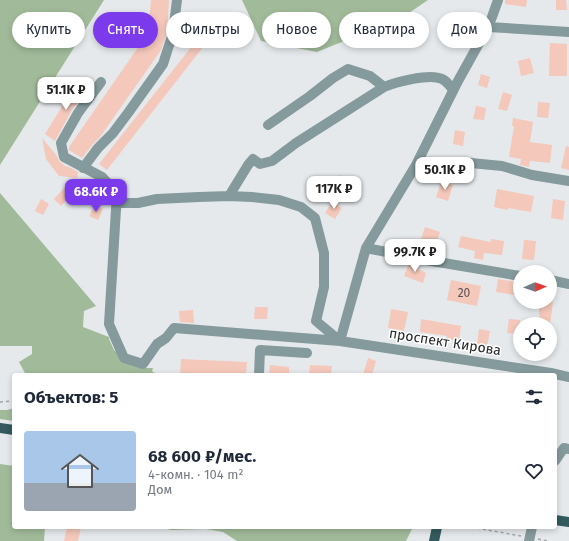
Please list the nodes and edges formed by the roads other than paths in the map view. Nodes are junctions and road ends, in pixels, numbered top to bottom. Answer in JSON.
{"nodes":[{"id":1,"x":177,"y":0,"type":"edge"},
{"id":2,"x":498,"y":0,"type":"edge"},
{"id":3,"x":492,"y":17,"type":"edge"},
{"id":4,"x":492,"y":27,"type":"edge"},
{"id":5,"x":569,"y":32,"type":"edge"},
{"id":6,"x":476,"y":48,"type":"edge"},
{"id":7,"x":102,"y":82,"type":"dead end"},
{"id":8,"x":384,"y":87,"type":"junction"},
{"id":9,"x":453,"y":90,"type":"junction"},
{"id":10,"x":268,"y":125,"type":"dead end"},
{"id":11,"x":416,"y":165,"type":"junction"},
{"id":12,"x":83,"y":168,"type":"junction"},
{"id":13,"x":569,"y":181,"type":"edge"},
{"id":14,"x":229,"y":196,"type":"junction"},
{"id":15,"x":117,"y":203,"type":"junction"},
{"id":16,"x":366,"y":248,"type":"junction"},
{"id":17,"x":513,"y":275,"type":"edge"},
{"id":18,"x":557,"y":281,"type":"edge"},
{"id":19,"x":569,"y":284,"type":"edge"},
{"id":20,"x":340,"y":341,"type":"junction"},
{"id":21,"x":307,"y":353,"type":"dead end"},
{"id":22,"x":259,"y":373,"type":"edge"},
{"id":23,"x":552,"y":373,"type":"edge"},
{"id":24,"x":557,"y":374,"type":"edge"},
{"id":25,"x":569,"y":377,"type":"edge"},
{"id":26,"x":0,"y":428,"type":"edge"},
{"id":27,"x":12,"y":430,"type":"edge"},
{"id":28,"x":569,"y":449,"type":"edge"},
{"id":29,"x":557,"y":458,"type":"edge"},
{"id":30,"x":557,"y":520,"type":"edge"},
{"id":31,"x":569,"y":522,"type":"edge"},
{"id":32,"x":437,"y":529,"type":"edge"},
{"id":33,"x":532,"y":529,"type":"edge"},
{"id":34,"x":530,"y":539,"type":"edge"},
{"id":35,"x":434,"y":541,"type":"edge"}],
"edges":[{"from":1,"to":12,"type":"street"},
{"from":2,"to":3,"type":"street"},
{"from":4,"to":5,"type":"street"},
{"from":6,"to":9,"type":"street"},
{"from":7,"to":12,"type":"street"},
{"from":8,"to":9,"type":"street"},
{"from":8,"to":10,"type":"street"},
{"from":8,"to":14,"type":"street"},
{"from":9,"to":11,"type":"street"},
{"from":11,"to":13,"type":"street"},
{"from":11,"to":16,"type":"street"},
{"from":12,"to":15,"type":"street"},
{"from":14,"to":15,"type":"street"},
{"from":14,"to":20,"type":"street"},
{"from":15,"to":20,"type":"street","name":"проспект Кирова"},
{"from":16,"to":17,"type":"street"},
{"from":16,"to":20,"type":"street"},
{"from":18,"to":19,"type":"street"},
{"from":20,"to":23,"type":"street","name":"проспект Кирова"},
{"from":21,"to":22,"type":"street"},
{"from":24,"to":25,"type":"street","name":"проспект Кирова"},
{"from":26,"to":27,"type":"main road"},
{"from":28,"to":29,"type":"street"},
{"from":30,"to":31,"type":"main road"},
{"from":32,"to":35,"type":"main road"},
{"from":33,"to":34,"type":"street"}]}
